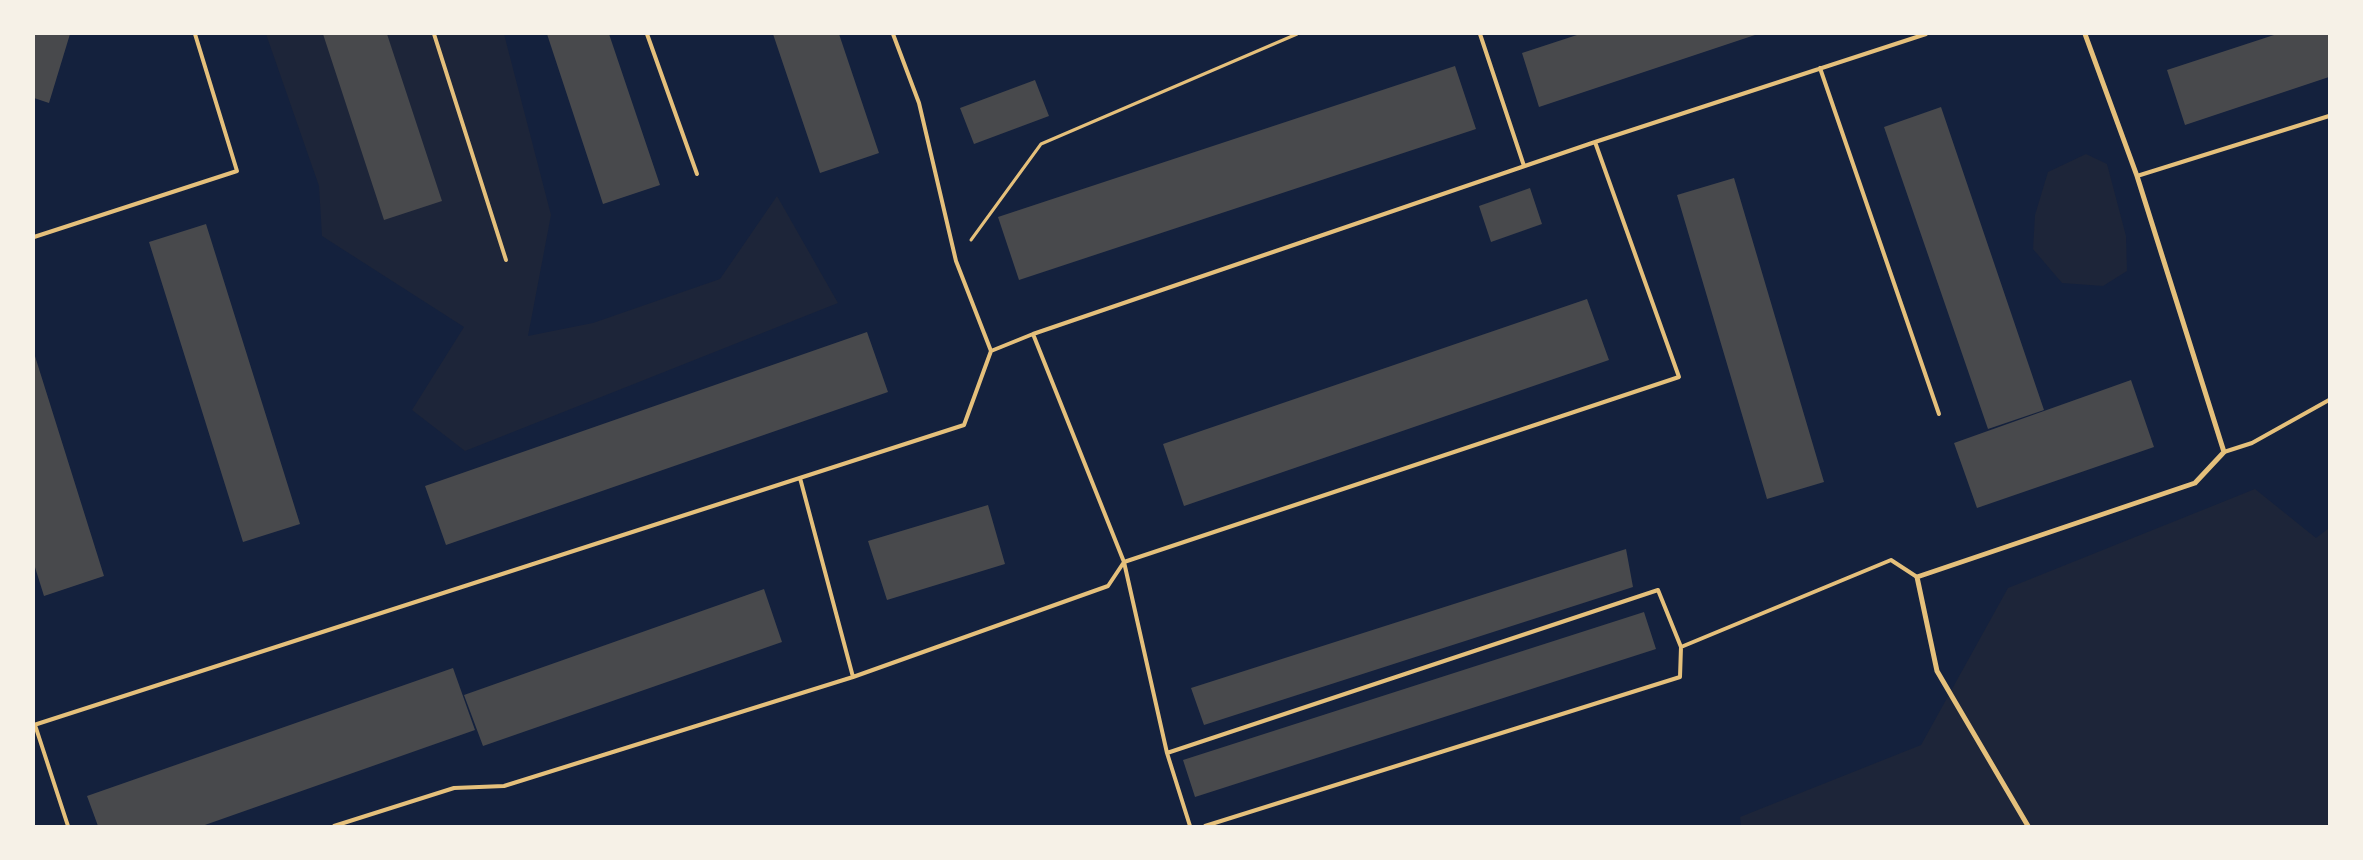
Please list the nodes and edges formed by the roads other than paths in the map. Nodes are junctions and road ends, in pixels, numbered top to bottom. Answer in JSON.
{"nodes":[{"id":1,"x":195,"y":34,"type":"edge"},
{"id":2,"x":434,"y":34,"type":"edge"},
{"id":3,"x":647,"y":34,"type":"edge"},
{"id":4,"x":894,"y":34,"type":"edge"},
{"id":5,"x":1480,"y":34,"type":"edge"},
{"id":6,"x":1926,"y":34,"type":"edge"},
{"id":7,"x":2085,"y":34,"type":"edge"},
{"id":8,"x":1820,"y":68,"type":"junction"},
{"id":9,"x":2329,"y":116,"type":"edge"},
{"id":10,"x":1594,"y":142,"type":"junction"},
{"id":11,"x":1524,"y":166,"type":"junction"},
{"id":12,"x":697,"y":174,"type":"dead end"},
{"id":13,"x":2137,"y":176,"type":"junction"},
{"id":14,"x":34,"y":237,"type":"edge"},
{"id":15,"x":506,"y":260,"type":"dead end"},
{"id":16,"x":1033,"y":334,"type":"junction"},
{"id":17,"x":991,"y":351,"type":"junction"},
{"id":18,"x":2329,"y":400,"type":"edge"},
{"id":19,"x":1939,"y":414,"type":"dead end"},
{"id":20,"x":2224,"y":452,"type":"junction"},
{"id":21,"x":800,"y":478,"type":"junction"},
{"id":22,"x":1124,"y":562,"type":"junction"},
{"id":23,"x":1917,"y":577,"type":"junction"},
{"id":24,"x":1681,"y":647,"type":"junction"},
{"id":25,"x":853,"y":677,"type":"junction"},
{"id":26,"x":35,"y":725,"type":"edge"},
{"id":27,"x":1166,"y":753,"type":"junction"},
{"id":28,"x":68,"y":826,"type":"edge"},
{"id":29,"x":334,"y":826,"type":"edge"},
{"id":30,"x":1190,"y":826,"type":"edge"},
{"id":31,"x":1205,"y":826,"type":"edge"},
{"id":32,"x":2028,"y":826,"type":"edge"}],
"edges":[{"from":1,"to":14,"type":"lane"},
{"from":2,"to":15,"type":"lane"},
{"from":3,"to":12,"type":"lane"},
{"from":4,"to":17,"type":"lane"},
{"from":5,"to":11,"type":"lane"},
{"from":6,"to":8,"type":"lane"},
{"from":7,"to":13,"type":"street"},
{"from":8,"to":10,"type":"lane"},
{"from":8,"to":19,"type":"lane"},
{"from":9,"to":13,"type":"lane"},
{"from":10,"to":11,"type":"lane"},
{"from":10,"to":22,"type":"lane"},
{"from":11,"to":16,"type":"lane"},
{"from":13,"to":20,"type":"street"},
{"from":16,"to":17,"type":"lane"},
{"from":16,"to":22,"type":"lane"},
{"from":17,"to":21,"type":"lane"},
{"from":18,"to":20,"type":"lane"},
{"from":20,"to":23,"type":"street"},
{"from":21,"to":25,"type":"lane"},
{"from":21,"to":26,"type":"lane"},
{"from":22,"to":25,"type":"lane"},
{"from":22,"to":27,"type":"lane"},
{"from":23,"to":24,"type":"lane"},
{"from":23,"to":32,"type":"street"},
{"from":24,"to":27,"type":"lane"},
{"from":24,"to":31,"type":"lane"},
{"from":25,"to":29,"type":"lane"},
{"from":26,"to":28,"type":"lane"},
{"from":27,"to":30,"type":"lane"}]}
